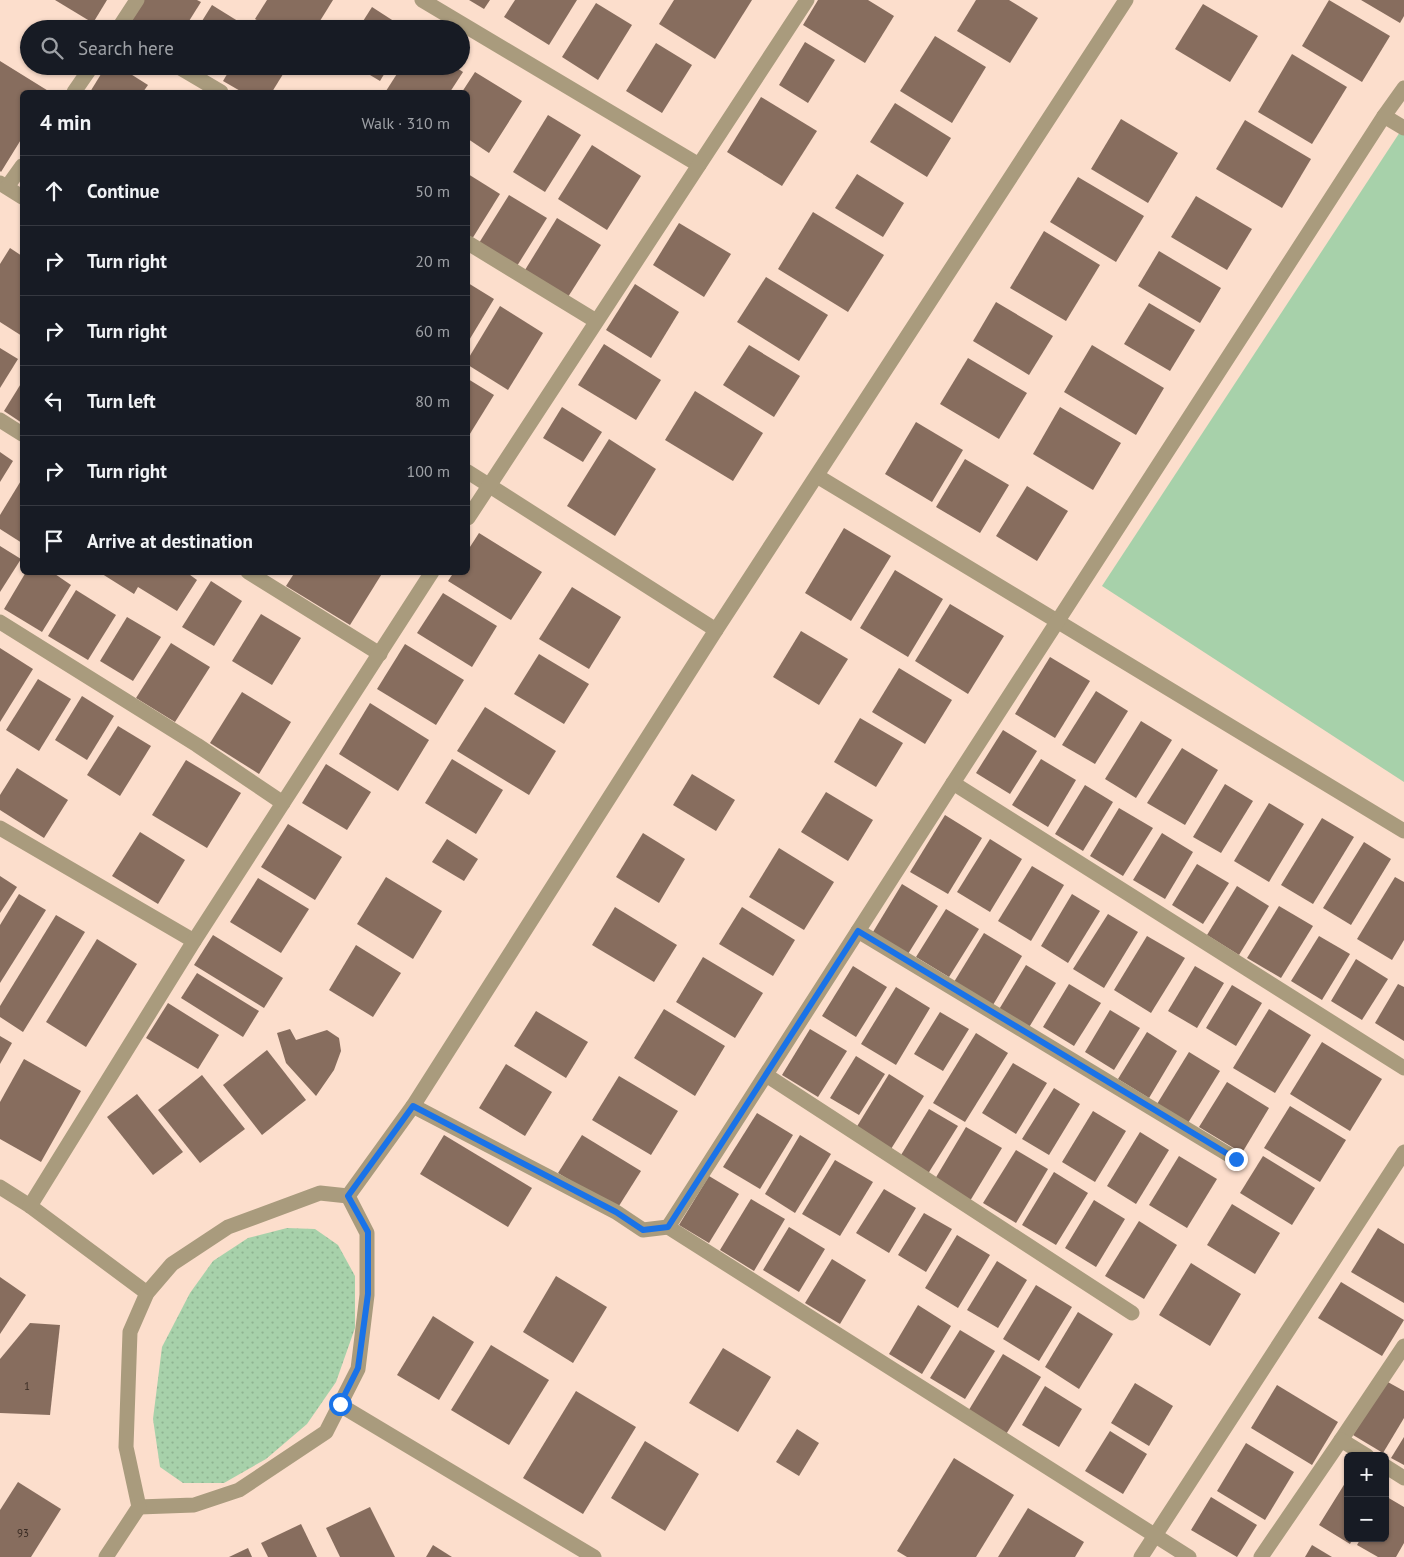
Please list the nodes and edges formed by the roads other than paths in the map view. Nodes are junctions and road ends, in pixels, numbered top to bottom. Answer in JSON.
{"nodes":[{"id":1,"x":137,"y":0,"type":"edge"},
{"id":2,"x":422,"y":0,"type":"edge"},
{"id":3,"x":807,"y":0,"type":"edge"},
{"id":4,"x":1126,"y":0,"type":"edge"},
{"id":5,"x":124,"y":20,"type":"edge"},
{"id":6,"x":456,"y":20,"type":"edge"},
{"id":7,"x":470,"y":29,"type":"edge"},
{"id":8,"x":86,"y":75,"type":"edge"},
{"id":9,"x":192,"y":75,"type":"edge"},
{"id":10,"x":1404,"y":88,"type":"edge"},
{"id":11,"x":75,"y":90,"type":"edge"},
{"id":12,"x":217,"y":90,"type":"edge"},
{"id":13,"x":1384,"y":116,"type":"junction"},
{"id":14,"x":1404,"y":128,"type":"edge"},
{"id":15,"x":699,"y":165,"type":"junction"},
{"id":16,"x":20,"y":168,"type":"edge"},
{"id":17,"x":4,"y":185,"type":"edge"},
{"id":18,"x":20,"y":196,"type":"edge"},
{"id":19,"x":470,"y":244,"type":"edge"},
{"id":20,"x":596,"y":321,"type":"junction"},
{"id":21,"x":0,"y":420,"type":"edge"},
{"id":22,"x":20,"y":433,"type":"edge"},
{"id":23,"x":470,"y":473,"type":"edge"},
{"id":24,"x":816,"y":476,"type":"junction"},
{"id":25,"x":489,"y":485,"type":"junction"},
{"id":26,"x":470,"y":515,"type":"edge"},
{"id":27,"x":253,"y":575,"type":"edge"},
{"id":28,"x":430,"y":575,"type":"edge"},
{"id":29,"x":0,"y":622,"type":"edge"},
{"id":30,"x":1057,"y":622,"type":"junction"},
{"id":31,"x":716,"y":630,"type":"junction"},
{"id":32,"x":380,"y":654,"type":"junction"},
{"id":33,"x":953,"y":783,"type":"junction"},
{"id":34,"x":283,"y":803,"type":"junction"},
{"id":35,"x":0,"y":828,"type":"edge"},
{"id":36,"x":1404,"y":831,"type":"edge"},
{"id":37,"x":858,"y":931,"type":"junction"},
{"id":38,"x":194,"y":941,"type":"junction"},
{"id":39,"x":1404,"y":1068,"type":"edge"},
{"id":40,"x":766,"y":1075,"type":"junction"},
{"id":41,"x":413,"y":1106,"type":"junction"},
{"id":42,"x":1404,"y":1152,"type":"edge"},
{"id":43,"x":1236,"y":1159,"type":"dead end"},
{"id":44,"x":1,"y":1189,"type":"edge"},
{"id":45,"x":348,"y":1196,"type":"junction"},
{"id":46,"x":30,"y":1206,"type":"junction"},
{"id":47,"x":668,"y":1227,"type":"junction"},
{"id":48,"x":147,"y":1292,"type":"junction"},
{"id":49,"x":1132,"y":1312,"type":"dead end"},
{"id":50,"x":1404,"y":1346,"type":"edge"},
{"id":51,"x":340,"y":1404,"type":"junction"},
{"id":52,"x":1341,"y":1440,"type":"junction"},
{"id":53,"x":1360,"y":1452,"type":"edge"},
{"id":54,"x":1389,"y":1469,"type":"edge"},
{"id":55,"x":1404,"y":1478,"type":"edge"},
{"id":56,"x":139,"y":1507,"type":"junction"},
{"id":57,"x":1154,"y":1534,"type":"junction"},
{"id":58,"x":106,"y":1557,"type":"edge"},
{"id":59,"x":594,"y":1557,"type":"edge"},
{"id":60,"x":1141,"y":1557,"type":"edge"},
{"id":61,"x":1189,"y":1557,"type":"edge"},
{"id":62,"x":1261,"y":1557,"type":"edge"}],
"edges":[{"from":1,"to":5,"type":"street"},
{"from":2,"to":6,"type":"street"},
{"from":3,"to":15,"type":"street"},
{"from":4,"to":24,"type":"street"},
{"from":7,"to":15,"type":"street"},
{"from":8,"to":11,"type":"street"},
{"from":9,"to":12,"type":"street"},
{"from":10,"to":13,"type":"street"},
{"from":13,"to":14,"type":"street"},
{"from":13,"to":30,"type":"street"},
{"from":15,"to":20,"type":"street"},
{"from":16,"to":17,"type":"street"},
{"from":17,"to":18,"type":"street"},
{"from":19,"to":20,"type":"street"},
{"from":20,"to":25,"type":"street"},
{"from":21,"to":22,"type":"street"},
{"from":23,"to":25,"type":"street"},
{"from":24,"to":30,"type":"street"},
{"from":24,"to":31,"type":"street"},
{"from":25,"to":26,"type":"street"},
{"from":25,"to":31,"type":"street"},
{"from":27,"to":32,"type":"street"},
{"from":28,"to":32,"type":"street"},
{"from":29,"to":34,"type":"street"},
{"from":30,"to":33,"type":"street"},
{"from":30,"to":36,"type":"street"},
{"from":31,"to":41,"type":"street"},
{"from":32,"to":34,"type":"street"},
{"from":33,"to":37,"type":"street"},
{"from":33,"to":39,"type":"street"},
{"from":34,"to":38,"type":"street"},
{"from":35,"to":38,"type":"street"},
{"from":37,"to":40,"type":"street"},
{"from":37,"to":43,"type":"street"},
{"from":38,"to":46,"type":"street"},
{"from":40,"to":47,"type":"street"},
{"from":40,"to":49,"type":"street"},
{"from":41,"to":45,"type":"street"},
{"from":41,"to":47,"type":"street"},
{"from":42,"to":57,"type":"street"},
{"from":44,"to":46,"type":"street"},
{"from":45,"to":48,"type":"street"},
{"from":45,"to":51,"type":"street"},
{"from":46,"to":48,"type":"street"},
{"from":47,"to":57,"type":"street"},
{"from":48,"to":56,"type":"street"},
{"from":50,"to":52,"type":"street"},
{"from":51,"to":56,"type":"street"},
{"from":51,"to":59,"type":"street"},
{"from":52,"to":53,"type":"street"},
{"from":52,"to":62,"type":"street"},
{"from":54,"to":55,"type":"street"},
{"from":56,"to":58,"type":"street"},
{"from":57,"to":60,"type":"street"},
{"from":57,"to":61,"type":"street"}]}
